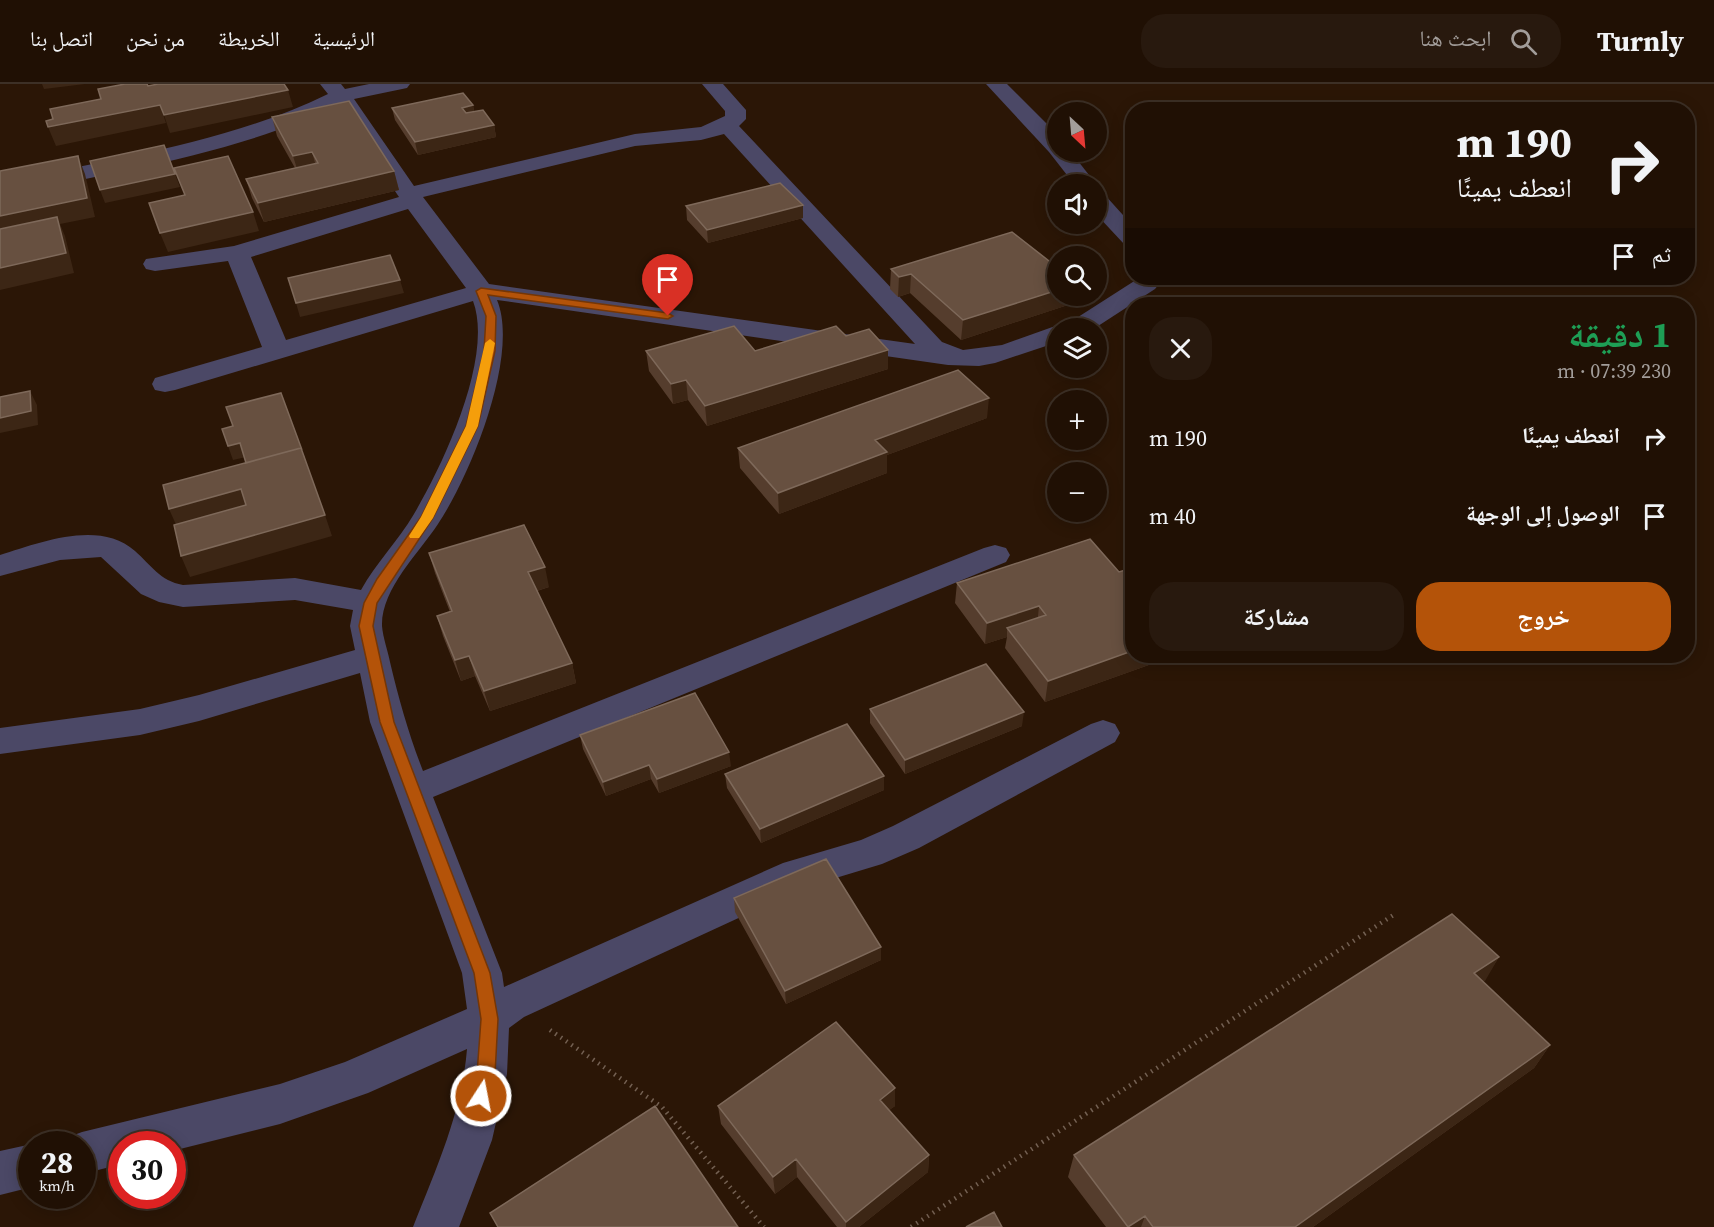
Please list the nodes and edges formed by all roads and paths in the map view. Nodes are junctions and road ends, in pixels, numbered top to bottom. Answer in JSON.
{"nodes":[{"id":1,"x":400,"y":84,"type":"edge"},
{"id":2,"x":712,"y":84,"type":"edge"},
{"id":3,"x":996,"y":84,"type":"edge"},
{"id":4,"x":335,"y":90,"type":"edge"},
{"id":5,"x":728,"y":126,"type":"junction"},
{"id":6,"x":1047,"y":137,"type":"edge"},
{"id":7,"x":1068,"y":162,"type":"edge"},
{"id":8,"x":1077,"y":174,"type":"edge"},
{"id":9,"x":0,"y":190,"type":"edge"},
{"id":10,"x":410,"y":197,"type":"junction"},
{"id":11,"x":1107,"y":211,"type":"edge"},
{"id":12,"x":1125,"y":231,"type":"edge"},
{"id":13,"x":237,"y":253,"type":"junction"},
{"id":14,"x":154,"y":264,"type":"dead end"},
{"id":15,"x":1144,"y":285,"type":"edge"},
{"id":16,"x":481,"y":291,"type":"junction"},
{"id":17,"x":1125,"y":297,"type":"edge"},
{"id":18,"x":1126,"y":297,"type":"edge"},
{"id":19,"x":1093,"y":318,"type":"edge"},
{"id":20,"x":1047,"y":337,"type":"edge"},
{"id":21,"x":277,"y":351,"type":"junction"},
{"id":22,"x":948,"y":357,"type":"junction"},
{"id":23,"x":165,"y":384,"type":"dead end"},
{"id":24,"x":995,"y":555,"type":"dead end"},
{"id":25,"x":0,"y":566,"type":"edge"},
{"id":26,"x":370,"y":603,"type":"junction"},
{"id":27,"x":373,"y":657,"type":"junction"},
{"id":28,"x":1103,"y":733,"type":"dead end"},
{"id":29,"x":0,"y":741,"type":"edge"},
{"id":30,"x":413,"y":790,"type":"junction"},
{"id":31,"x":1395,"y":914,"type":"dead end"},
{"id":32,"x":500,"y":1011,"type":"junction"},
{"id":33,"x":96,"y":1149,"type":"edge"},
{"id":34,"x":18,"y":1168,"type":"edge"},
{"id":35,"x":0,"y":1173,"type":"edge"},
{"id":36,"x":436,"y":1227,"type":"edge"},
{"id":37,"x":764,"y":1227,"type":"edge"},
{"id":38,"x":910,"y":1227,"type":"edge"}],
"edges":[{"from":1,"to":4,"type":"street"},
{"from":2,"to":5,"type":"street"},
{"from":3,"to":6,"type":"street"},
{"from":4,"to":9,"type":"street"},
{"from":4,"to":10,"type":"street"},
{"from":5,"to":10,"type":"street"},
{"from":5,"to":22,"type":"street"},
{"from":7,"to":8,"type":"street"},
{"from":10,"to":13,"type":"street"},
{"from":10,"to":16,"type":"street"},
{"from":11,"to":12,"type":"street"},
{"from":13,"to":14,"type":"street"},
{"from":13,"to":21,"type":"street"},
{"from":15,"to":18,"type":"street"},
{"from":16,"to":21,"type":"street"},
{"from":16,"to":22,"type":"street"},
{"from":16,"to":26,"type":"street"},
{"from":17,"to":19,"type":"street"},
{"from":20,"to":22,"type":"street"},
{"from":21,"to":23,"type":"street"},
{"from":24,"to":30,"type":"street"},
{"from":25,"to":26,"type":"street"},
{"from":26,"to":27,"type":"street"},
{"from":27,"to":29,"type":"street"},
{"from":27,"to":30,"type":"street"},
{"from":28,"to":32,"type":"street"},
{"from":30,"to":32,"type":"street"},
{"from":31,"to":38,"type":"path"},
{"from":32,"to":33,"type":"street"},
{"from":32,"to":36,"type":"street"},
{"from":32,"to":37,"type":"path"},
{"from":34,"to":35,"type":"street"}]}
